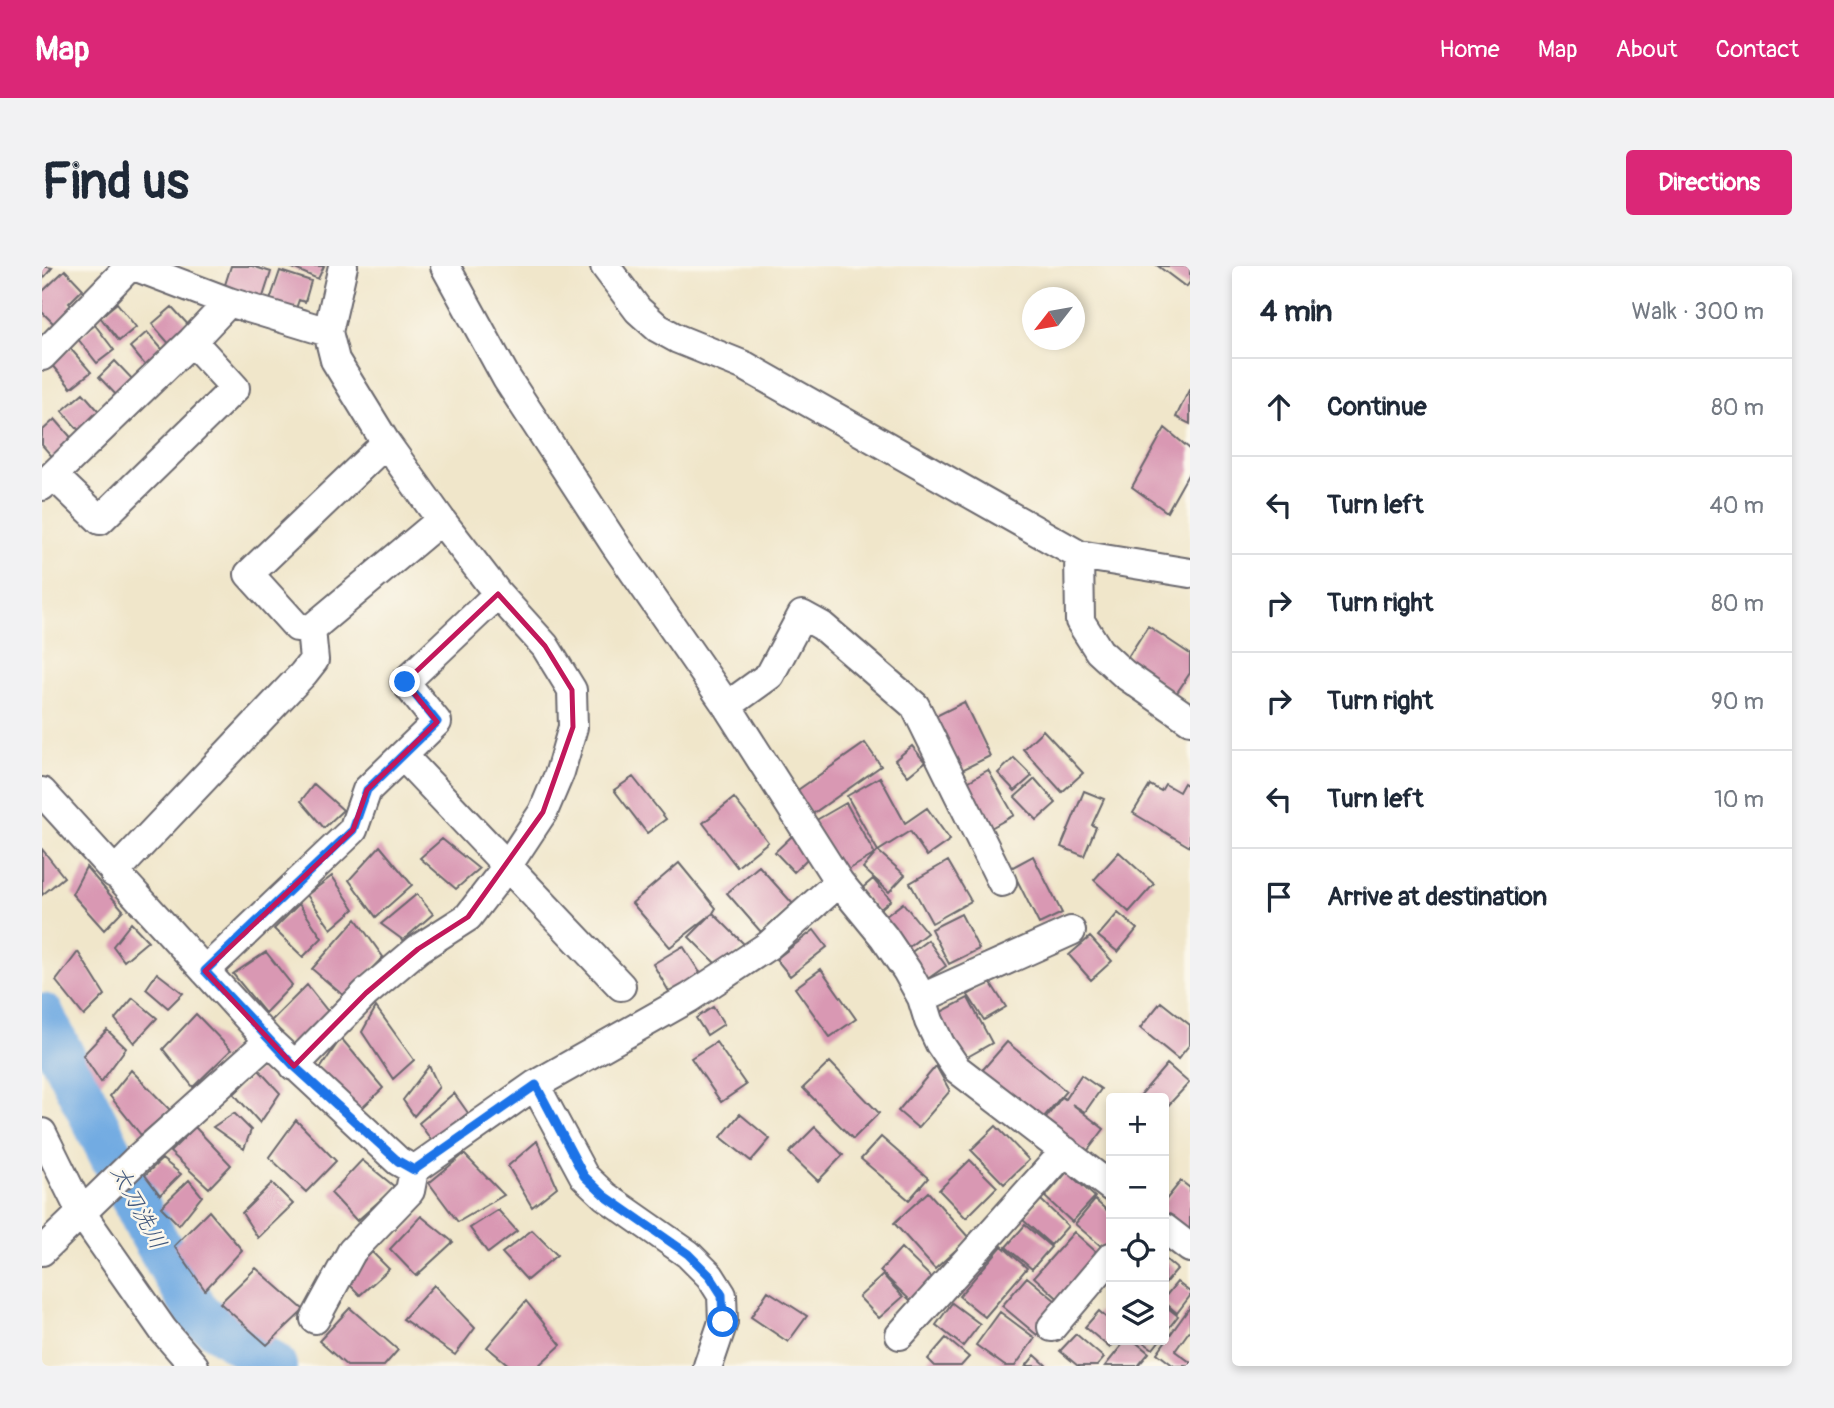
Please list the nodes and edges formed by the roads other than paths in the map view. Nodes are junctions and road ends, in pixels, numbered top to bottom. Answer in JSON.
{"nodes":[{"id":1,"x":132,"y":266,"type":"edge"},
{"id":2,"x":344,"y":266,"type":"edge"},
{"id":3,"x":445,"y":266,"type":"edge"},
{"id":4,"x":605,"y":266,"type":"edge"},
{"id":5,"x":229,"y":302,"type":"junction"},
{"id":6,"x":328,"y":332,"type":"junction"},
{"id":7,"x":192,"y":341,"type":"junction"},
{"id":8,"x":42,"y":356,"type":"edge"},
{"id":9,"x":386,"y":443,"type":"junction"},
{"id":10,"x":48,"y":481,"type":"edge"},
{"id":11,"x":441,"y":520,"type":"junction"},
{"id":12,"x":1079,"y":555,"type":"junction"},
{"id":13,"x":1190,"y":573,"type":"edge"},
{"id":14,"x":498,"y":593,"type":"junction"},
{"id":15,"x":311,"y":629,"type":"junction"},
{"id":16,"x":727,"y":706,"type":"junction"},
{"id":17,"x":1190,"y":720,"type":"edge"},
{"id":18,"x":403,"y":756,"type":"junction"},
{"id":19,"x":42,"y":792,"type":"edge"},
{"id":20,"x":508,"y":865,"type":"junction"},
{"id":21,"x":114,"y":873,"type":"junction"},
{"id":22,"x":1002,"y":881,"type":"dead end"},
{"id":23,"x":839,"y":882,"type":"junction"},
{"id":24,"x":1071,"y":931,"type":"dead end"},
{"id":25,"x":205,"y":971,"type":"junction"},
{"id":26,"x":621,"y":986,"type":"dead end"},
{"id":27,"x":922,"y":998,"type":"junction"},
{"id":28,"x":269,"y":1041,"type":"junction"},
{"id":29,"x":294,"y":1066,"type":"junction"},
{"id":30,"x":536,"y":1085,"type":"junction"},
{"id":31,"x":42,"y":1133,"type":"edge"},
{"id":32,"x":1065,"y":1151,"type":"junction"},
{"id":33,"x":414,"y":1170,"type":"junction"},
{"id":34,"x":1106,"y":1183,"type":"edge"},
{"id":35,"x":88,"y":1208,"type":"junction"},
{"id":36,"x":1169,"y":1232,"type":"edge"},
{"id":37,"x":1190,"y":1248,"type":"edge"},
{"id":38,"x":42,"y":1251,"type":"edge"},
{"id":39,"x":1106,"y":1262,"type":"edge"},
{"id":40,"x":315,"y":1319,"type":"dead end"},
{"id":41,"x":1052,"y":1327,"type":"dead end"},
{"id":42,"x":901,"y":1335,"type":"dead end"},
{"id":43,"x":706,"y":1361,"type":"edge"},
{"id":44,"x":194,"y":1366,"type":"edge"}],
"edges":[{"from":1,"to":5,"type":"street"},
{"from":1,"to":8,"type":"street"},
{"from":2,"to":6,"type":"street"},
{"from":3,"to":16,"type":"street"},
{"from":4,"to":12,"type":"street"},
{"from":5,"to":6,"type":"street"},
{"from":5,"to":7,"type":"street"},
{"from":6,"to":9,"type":"street"},
{"from":7,"to":10,"type":"street"},
{"from":7,"to":10,"type":"street"},
{"from":9,"to":11,"type":"street"},
{"from":9,"to":15,"type":"street"},
{"from":11,"to":14,"type":"street"},
{"from":11,"to":15,"type":"street"},
{"from":12,"to":13,"type":"street"},
{"from":12,"to":17,"type":"street"},
{"from":14,"to":18,"type":"street"},
{"from":14,"to":20,"type":"street"},
{"from":15,"to":21,"type":"street"},
{"from":16,"to":22,"type":"street"},
{"from":16,"to":23,"type":"street"},
{"from":18,"to":20,"type":"street"},
{"from":18,"to":25,"type":"street"},
{"from":19,"to":21,"type":"street"},
{"from":20,"to":26,"type":"street"},
{"from":20,"to":29,"type":"street"},
{"from":21,"to":25,"type":"street"},
{"from":23,"to":27,"type":"street"},
{"from":23,"to":30,"type":"street"},
{"from":24,"to":27,"type":"street"},
{"from":25,"to":28,"type":"street"},
{"from":27,"to":32,"type":"street"},
{"from":28,"to":29,"type":"street"},
{"from":28,"to":35,"type":"street"},
{"from":29,"to":33,"type":"street"},
{"from":30,"to":33,"type":"street"},
{"from":30,"to":43,"type":"street"},
{"from":31,"to":35,"type":"street"},
{"from":32,"to":34,"type":"street"},
{"from":32,"to":42,"type":"street"},
{"from":33,"to":40,"type":"street"},
{"from":35,"to":38,"type":"street"},
{"from":35,"to":44,"type":"street"},
{"from":36,"to":37,"type":"street"},
{"from":39,"to":41,"type":"street"}]}
